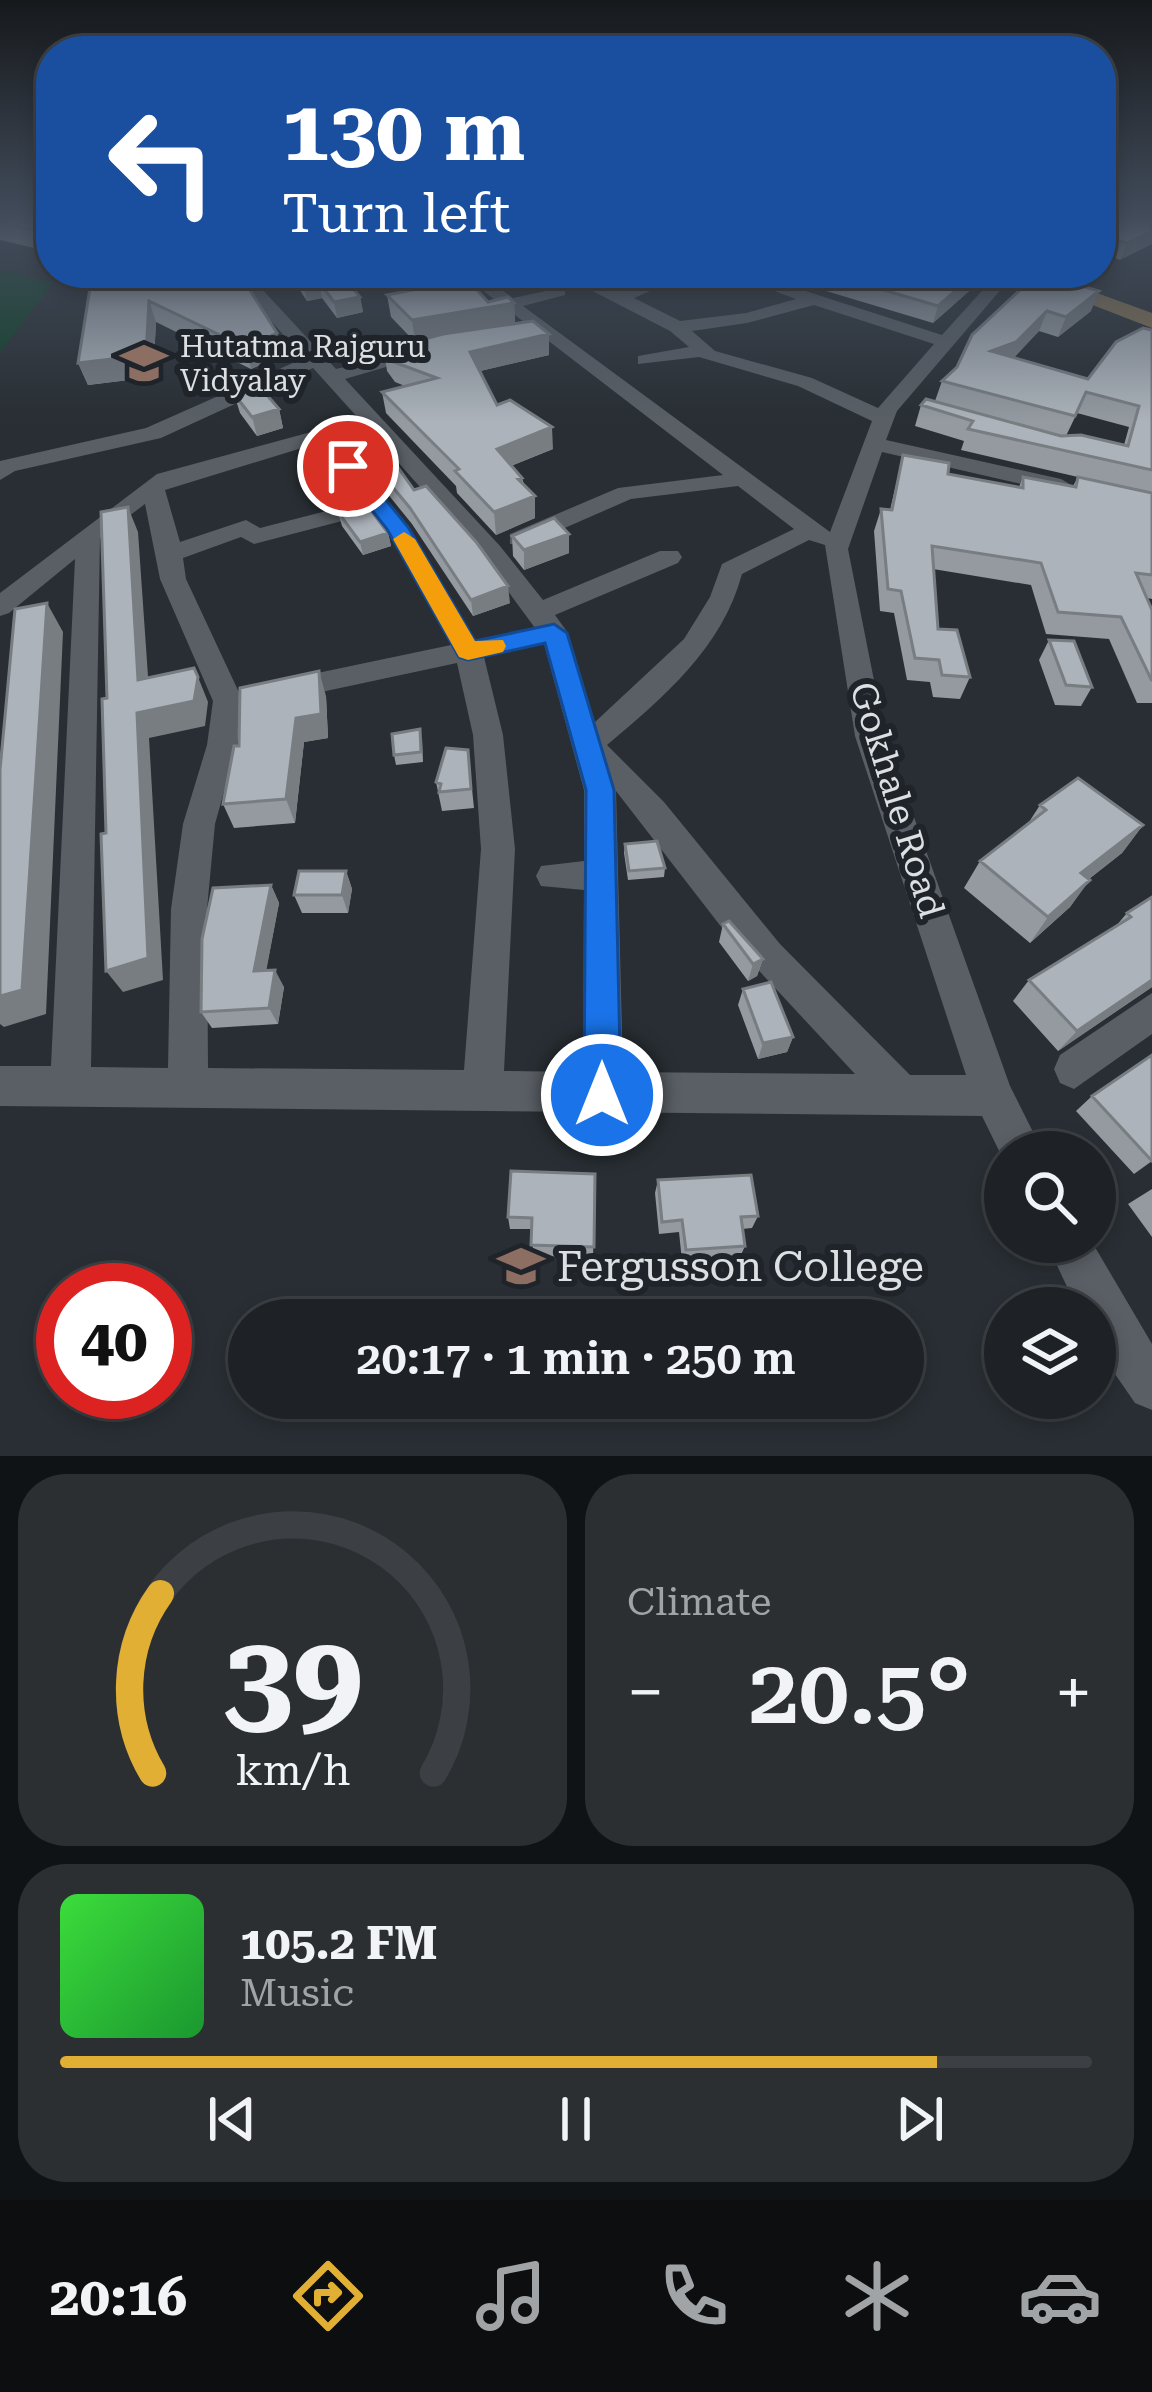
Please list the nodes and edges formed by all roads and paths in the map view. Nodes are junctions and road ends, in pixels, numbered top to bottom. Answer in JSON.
{"nodes":[{"id":1,"x":252,"y":288,"type":"edge"},
{"id":2,"x":488,"y":288,"type":"edge"},
{"id":3,"x":602,"y":288,"type":"edge"},
{"id":4,"x":645,"y":288,"type":"edge"},
{"id":5,"x":785,"y":288,"type":"edge"},
{"id":6,"x":1006,"y":288,"type":"edge"},
{"id":7,"x":1056,"y":288,"type":"edge"},
{"id":8,"x":559,"y":291,"type":"dead end"},
{"id":9,"x":622,"y":297,"type":"junction"},
{"id":10,"x":819,"y":298,"type":"junction"},
{"id":11,"x":510,"y":304,"type":"junction"},
{"id":12,"x":1152,"y":324,"type":"edge"},
{"id":13,"x":677,"y":327,"type":"junction"},
{"id":14,"x":946,"y":342,"type":"junction"},
{"id":15,"x":442,"y":345,"type":"edge"},
{"id":16,"x":703,"y":351,"type":"junction"},
{"id":17,"x":645,"y":360,"type":"dead end"},
{"id":18,"x":327,"y":367,"type":"junction"},
{"id":19,"x":891,"y":418,"type":"junction"},
{"id":20,"x":374,"y":421,"type":"junction"},
{"id":21,"x":323,"y":435,"type":"junction"},
{"id":22,"x":2,"y":467,"type":"edge"},
{"id":23,"x":743,"y":479,"type":"junction"},
{"id":24,"x":152,"y":488,"type":"junction"},
{"id":25,"x":1082,"y":491,"type":"edge"},
{"id":26,"x":334,"y":516,"type":"edge"},
{"id":27,"x":811,"y":530,"type":"junction"},
{"id":28,"x":88,"y":535,"type":"junction"},
{"id":29,"x":836,"y":549,"type":"junction"},
{"id":30,"x":491,"y":551,"type":"junction"},
{"id":31,"x":169,"y":554,"type":"junction"},
{"id":32,"x":668,"y":557,"type":"dead end"},
{"id":33,"x":0,"y":607,"type":"edge"},
{"id":34,"x":546,"y":622,"type":"junction"},
{"id":35,"x":468,"y":651,"type":"junction"},
{"id":36,"x":228,"y":701,"type":"junction"},
{"id":37,"x":587,"y":746,"type":"junction"},
{"id":38,"x":601,"y":875,"type":"junction"},
{"id":39,"x":553,"y":876,"type":"dead end"},
{"id":40,"x":1152,"y":1011,"type":"edge"},
{"id":41,"x":1074,"y":1069,"type":"dead end"},
{"id":42,"x":0,"y":1086,"type":"edge"},
{"id":43,"x":70,"y":1088,"type":"junction"},
{"id":44,"x":188,"y":1089,"type":"junction"},
{"id":45,"x":483,"y":1093,"type":"junction"},
{"id":46,"x":602,"y":1095,"type":"junction"},
{"id":47,"x":902,"y":1096,"type":"junction"},
{"id":48,"x":993,"y":1096,"type":"junction"},
{"id":49,"x":1011,"y":1131,"type":"edge"},
{"id":50,"x":1081,"y":1263,"type":"edge"},
{"id":51,"x":1146,"y":1368,"type":"edge"}],
"edges":[{"from":1,"to":18,"type":"street"},
{"from":2,"to":11,"type":"street"},
{"from":3,"to":9,"type":"street"},
{"from":4,"to":9,"type":"street"},
{"from":5,"to":10,"type":"street"},
{"from":6,"to":14,"type":"street"},
{"from":7,"to":12,"type":"main road"},
{"from":8,"to":11,"type":"street"},
{"from":9,"to":13,"type":"street"},
{"from":10,"to":13,"type":"street"},
{"from":10,"to":14,"type":"street"},
{"from":11,"to":23,"type":"street"},
{"from":13,"to":16,"type":"street"},
{"from":14,"to":19,"type":"street"},
{"from":15,"to":18,"type":"street"},
{"from":16,"to":17,"type":"street"},
{"from":16,"to":19,"type":"street"},
{"from":18,"to":20,"type":"street"},
{"from":18,"to":22,"type":"street"},
{"from":19,"to":25,"type":"street"},
{"from":19,"to":29,"type":"street"},
{"from":20,"to":21,"type":"street"},
{"from":20,"to":30,"type":"street"},
{"from":21,"to":24,"type":"street"},
{"from":21,"to":35,"type":"street"},
{"from":23,"to":27,"type":"street"},
{"from":23,"to":30,"type":"street"},
{"from":24,"to":28,"type":"street"},
{"from":24,"to":31,"type":"street"},
{"from":26,"to":31,"type":"street"},
{"from":27,"to":29,"type":"street"},
{"from":27,"to":37,"type":"street"},
{"from":28,"to":33,"type":"street"},
{"from":28,"to":43,"type":"street"},
{"from":29,"to":48,"type":"street","name":"Gokhale Road"},
{"from":30,"to":34,"type":"street"},
{"from":31,"to":36,"type":"street"},
{"from":32,"to":34,"type":"street"},
{"from":34,"to":35,"type":"street"},
{"from":34,"to":37,"type":"street"},
{"from":35,"to":36,"type":"street"},
{"from":35,"to":45,"type":"street"},
{"from":36,"to":44,"type":"street"},
{"from":37,"to":38,"type":"street"},
{"from":37,"to":47,"type":"street"},
{"from":38,"to":39,"type":"street"},
{"from":38,"to":46,"type":"street"},
{"from":40,"to":41,"type":"street"},
{"from":42,"to":43,"type":"street"},
{"from":43,"to":44,"type":"street"},
{"from":44,"to":45,"type":"street"},
{"from":45,"to":46,"type":"street"},
{"from":46,"to":47,"type":"street"},
{"from":47,"to":48,"type":"street"},
{"from":48,"to":49,"type":"street","name":"Gokhale Road"},
{"from":50,"to":51,"type":"street"}]}
